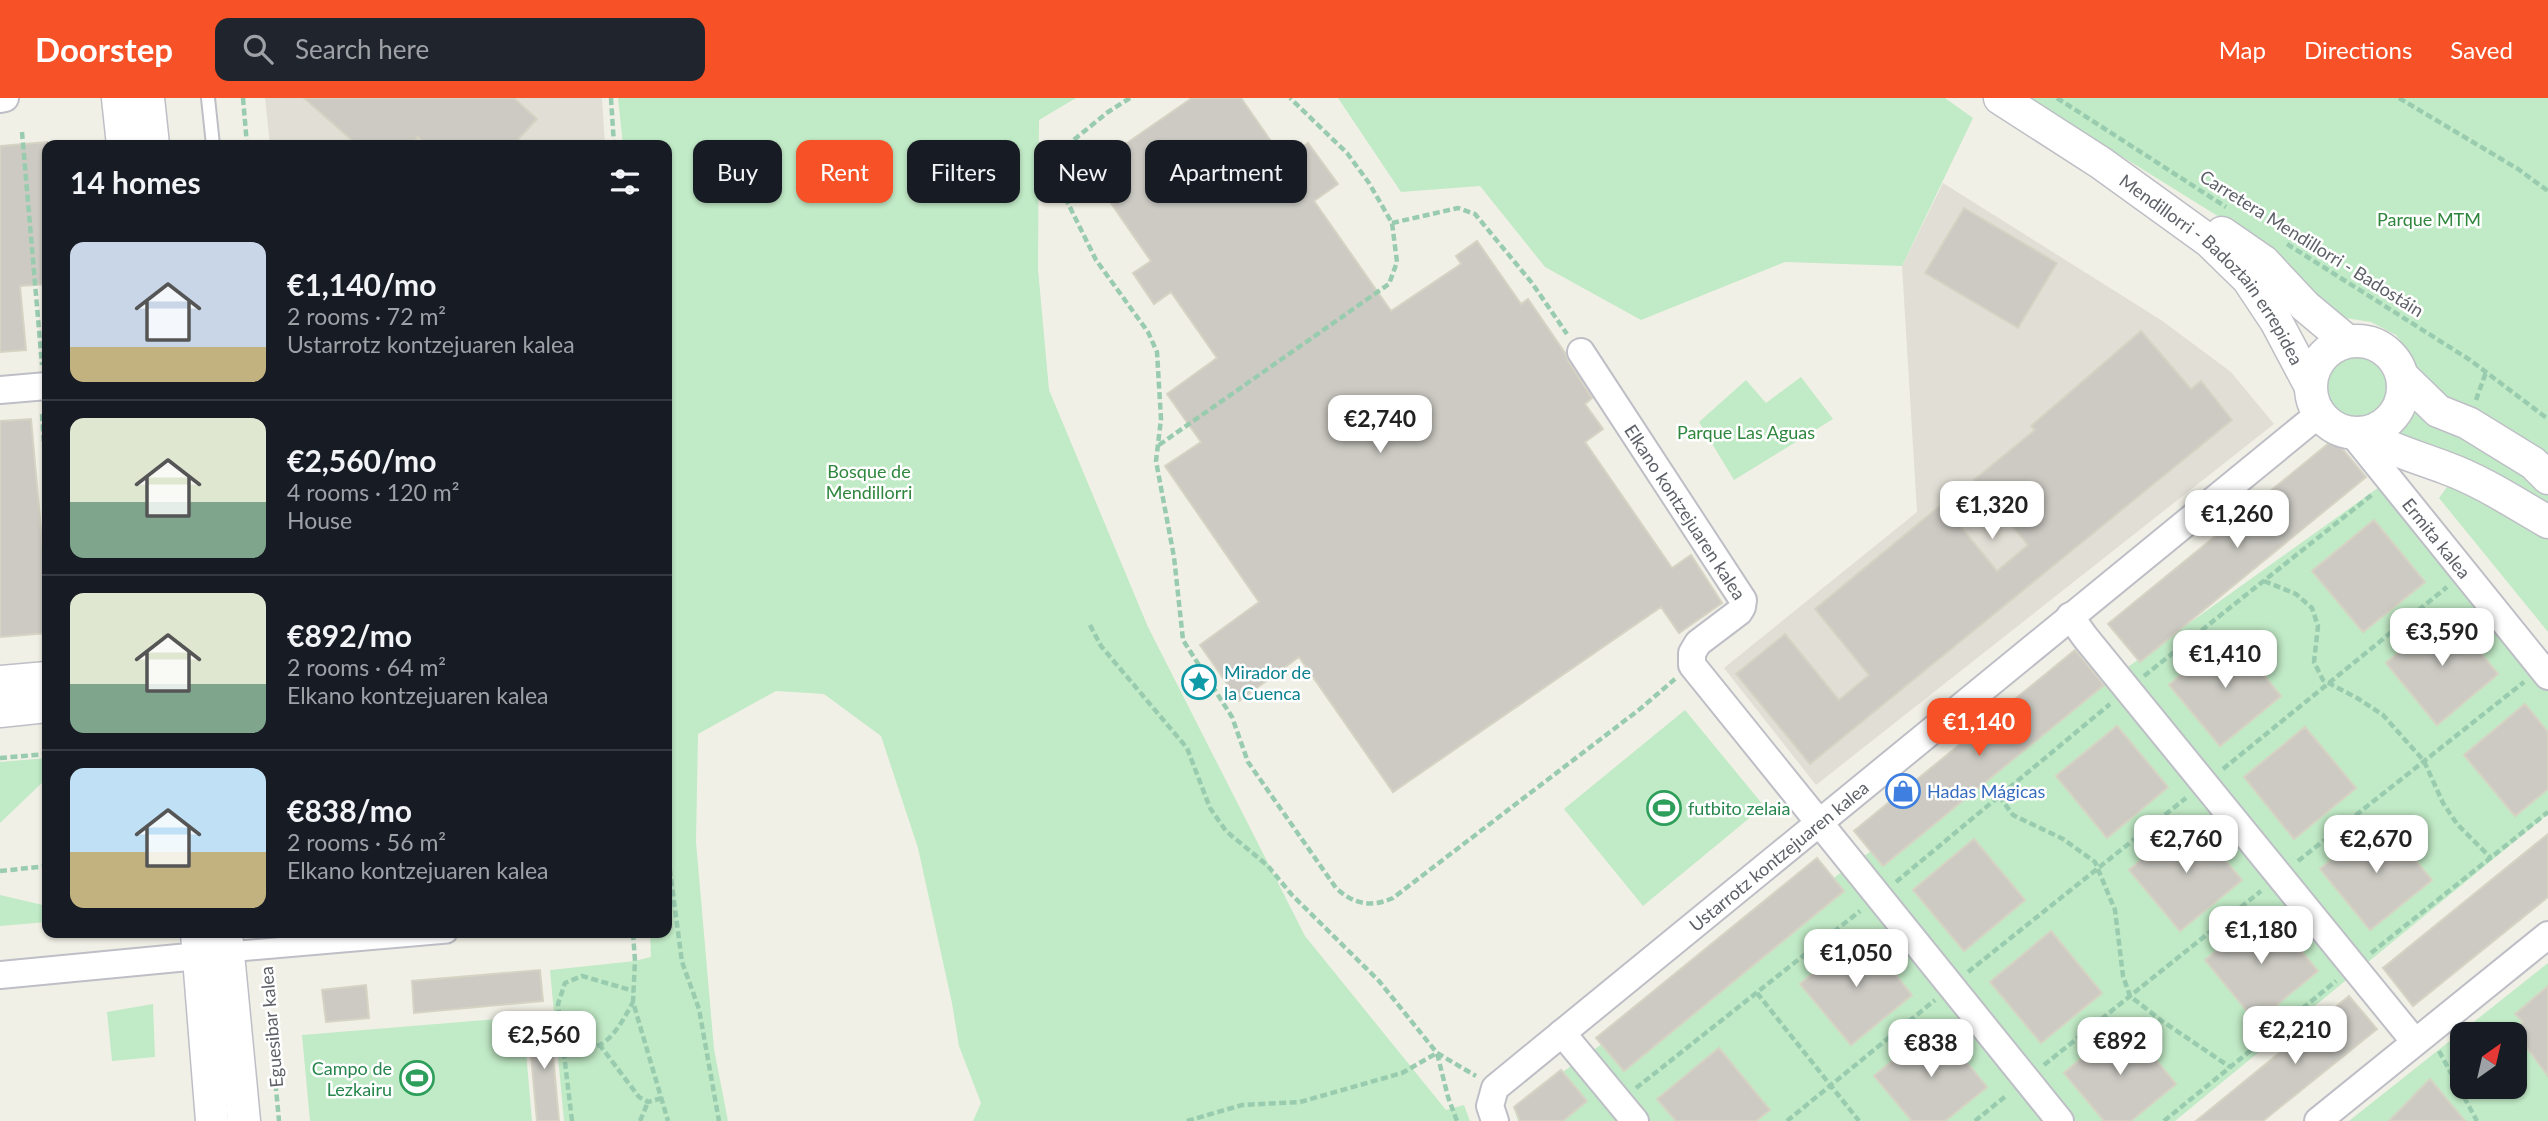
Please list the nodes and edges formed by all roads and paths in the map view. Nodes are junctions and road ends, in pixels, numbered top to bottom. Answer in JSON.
{"nodes":[{"id":1,"x":5,"y":98,"type":"edge"},
{"id":2,"x":118,"y":98,"type":"edge"},
{"id":3,"x":148,"y":98,"type":"edge"},
{"id":4,"x":208,"y":98,"type":"edge"},
{"id":5,"x":243,"y":98,"type":"edge"},
{"id":6,"x":611,"y":98,"type":"edge"},
{"id":7,"x":1130,"y":98,"type":"edge"},
{"id":8,"x":1290,"y":98,"type":"edge"},
{"id":9,"x":2000,"y":98,"type":"edge"},
{"id":10,"x":2057,"y":98,"type":"edge"},
{"id":11,"x":2399,"y":98,"type":"edge"},
{"id":12,"x":0,"y":99,"type":"edge"},
{"id":13,"x":22,"y":132,"type":"dead end"},
{"id":14,"x":122,"y":140,"type":"edge"},
{"id":15,"x":152,"y":140,"type":"edge"},
{"id":16,"x":212,"y":140,"type":"edge"},
{"id":17,"x":247,"y":140,"type":"edge"},
{"id":18,"x":614,"y":140,"type":"edge"},
{"id":19,"x":2101,"y":163,"type":"junction"},
{"id":20,"x":2548,"y":191,"type":"edge"},
{"id":21,"x":2235,"y":213,"type":"dead end"},
{"id":22,"x":1392,"y":223,"type":"junction"},
{"id":23,"x":2280,"y":240,"type":"dead end"},
{"id":24,"x":2347,"y":341,"type":"junction"},
{"id":25,"x":42,"y":343,"type":"edge"},
{"id":26,"x":1581,"y":352,"type":"joint"},
{"id":27,"x":42,"y":376,"type":"edge"},
{"id":28,"x":2403,"y":377,"type":"junction"},
{"id":29,"x":0,"y":390,"type":"edge"},
{"id":30,"x":2315,"y":400,"type":"junction"},
{"id":31,"x":2548,"y":419,"type":"edge"},
{"id":32,"x":2356,"y":433,"type":"junction"},
{"id":33,"x":1158,"y":446,"type":"junction"},
{"id":34,"x":2548,"y":478,"type":"edge"},
{"id":35,"x":2389,"y":480,"type":"junction"},
{"id":36,"x":2548,"y":522,"type":"edge"},
{"id":37,"x":2465,"y":574,"type":"junction"},
{"id":38,"x":2263,"y":581,"type":"junction"},
{"id":39,"x":2070,"y":616,"type":"junction"},
{"id":40,"x":1090,"y":625,"type":"dead end"},
{"id":41,"x":1692,"y":665,"type":"junction"},
{"id":42,"x":2545,"y":672,"type":"edge"},
{"id":43,"x":42,"y":678,"type":"edge"},
{"id":44,"x":0,"y":682,"type":"edge"},
{"id":45,"x":2328,"y":684,"type":"junction"},
{"id":46,"x":2127,"y":689,"type":"junction"},
{"id":47,"x":42,"y":706,"type":"edge"},
{"id":48,"x":0,"y":710,"type":"edge"},
{"id":49,"x":42,"y":754,"type":"edge"},
{"id":50,"x":0,"y":758,"type":"edge"},
{"id":51,"x":2424,"y":761,"type":"junction"},
{"id":52,"x":2204,"y":784,"type":"junction"},
{"id":53,"x":1999,"y":796,"type":"junction"},
{"id":54,"x":2548,"y":812,"type":"edge"},
{"id":55,"x":1818,"y":823,"type":"junction"},
{"id":56,"x":2491,"y":858,"type":"junction"},
{"id":57,"x":42,"y":867,"type":"edge"},
{"id":58,"x":2097,"y":869,"type":"junction"},
{"id":59,"x":0,"y":871,"type":"edge"},
{"id":60,"x":2279,"y":876,"type":"junction"},
{"id":61,"x":672,"y":886,"type":"edge"},
{"id":62,"x":1879,"y":896,"type":"junction"},
{"id":63,"x":2548,"y":936,"type":"edge"},
{"id":64,"x":390,"y":938,"type":"edge"},
{"id":65,"x":633,"y":938,"type":"edge"},
{"id":66,"x":213,"y":943,"type":"edge"},
{"id":67,"x":263,"y":949,"type":"junction"},
{"id":68,"x":2353,"y":967,"type":"junction"},
{"id":69,"x":0,"y":975,"type":"edge"},
{"id":70,"x":1951,"y":986,"type":"junction"},
{"id":71,"x":634,"y":991,"type":"junction"},
{"id":72,"x":1757,"y":993,"type":"junction"},
{"id":73,"x":2130,"y":996,"type":"junction"},
{"id":74,"x":634,"y":1002,"type":"junction"},
{"id":75,"x":562,"y":1026,"type":"junction"},
{"id":76,"x":1562,"y":1033,"type":"junction"},
{"id":77,"x":2422,"y":1037,"type":"junction"},
{"id":78,"x":599,"y":1044,"type":"junction"},
{"id":79,"x":1437,"y":1053,"type":"junction"},
{"id":80,"x":2231,"y":1067,"type":"junction"},
{"id":81,"x":2026,"y":1080,"type":"junction"},
{"id":82,"x":1831,"y":1086,"type":"junction"},
{"id":83,"x":1494,"y":1088,"type":"junction"},
{"id":84,"x":662,"y":1098,"type":"junction"},
{"id":85,"x":648,"y":1102,"type":"junction"},
{"id":86,"x":1627,"y":1111,"type":"edge"},
{"id":87,"x":212,"y":1121,"type":"edge"},
{"id":88,"x":244,"y":1121,"type":"edge"},
{"id":89,"x":279,"y":1121,"type":"edge"},
{"id":90,"x":572,"y":1121,"type":"edge"},
{"id":91,"x":640,"y":1121,"type":"edge"},
{"id":92,"x":668,"y":1121,"type":"edge"},
{"id":93,"x":719,"y":1121,"type":"edge"},
{"id":94,"x":1187,"y":1121,"type":"edge"},
{"id":95,"x":1457,"y":1121,"type":"edge"},
{"id":96,"x":1495,"y":1121,"type":"edge"},
{"id":97,"x":1787,"y":1121,"type":"edge"},
{"id":98,"x":1859,"y":1121,"type":"edge"},
{"id":99,"x":1975,"y":1121,"type":"edge"},
{"id":100,"x":2060,"y":1121,"type":"edge"},
{"id":101,"x":2164,"y":1121,"type":"edge"},
{"id":102,"x":2318,"y":1121,"type":"edge"},
{"id":103,"x":2477,"y":1121,"type":"edge"}],
"edges":[{"from":1,"to":12,"type":"street"},
{"from":2,"to":14,"type":"street"},
{"from":3,"to":15,"type":"street"},
{"from":4,"to":16,"type":"lane"},
{"from":5,"to":17,"type":"path"},
{"from":6,"to":18,"type":"path"},
{"from":7,"to":33,"type":"path"},
{"from":8,"to":22,"type":"path"},
{"from":9,"to":19,"type":"street","name":"Mendillorri - Badoztain errepidea"},
{"from":10,"to":21,"type":"path","name":"Carretera Mendillorri - Badostáin"},
{"from":11,"to":20,"type":"path"},
{"from":13,"to":25,"type":"path"},
{"from":19,"to":24,"type":"street","name":"Mendillorri - Badoztain errepidea"},
{"from":19,"to":30,"type":"street","name":"Mendillorri - Badoztain errepidea"},
{"from":22,"to":26,"type":"path"},
{"from":22,"to":33,"type":"path"},
{"from":23,"to":31,"type":"path","name":"Carretera Mendillorri - Badostáin"},
{"from":24,"to":28,"type":"street"},
{"from":24,"to":30,"type":"street"},
{"from":26,"to":41,"type":"street","name":"Elkano kontzejuaren kalea"},
{"from":27,"to":29,"type":"street"},
{"from":28,"to":32,"type":"street"},
{"from":28,"to":34,"type":"street"},
{"from":30,"to":32,"type":"street"},
{"from":30,"to":39,"type":"street","name":"Ustarrotz kontzejuaren kalea"},
{"from":32,"to":35,"type":"street","name":"Ermita kalea"},
{"from":32,"to":36,"type":"street"},
{"from":33,"to":41,"type":"path"},
{"from":35,"to":37,"type":"street","name":"Ermita kalea"},
{"from":35,"to":38,"type":"path"},
{"from":37,"to":42,"type":"street","name":"Ermita kalea"},
{"from":37,"to":45,"type":"path"},
{"from":38,"to":45,"type":"path"},
{"from":38,"to":46,"type":"path"},
{"from":39,"to":46,"type":"street"},
{"from":39,"to":55,"type":"street","name":"Ustarrotz kontzejuaren kalea"},
{"from":40,"to":79,"type":"path"},
{"from":41,"to":55,"type":"street"},
{"from":42,"to":51,"type":"path"},
{"from":43,"to":44,"type":"street"},
{"from":45,"to":51,"type":"path"},
{"from":45,"to":52,"type":"path"},
{"from":46,"to":52,"type":"street"},
{"from":46,"to":53,"type":"path"},
{"from":47,"to":48,"type":"street"},
{"from":49,"to":50,"type":"path"},
{"from":51,"to":56,"type":"path"},
{"from":51,"to":60,"type":"path"},
{"from":52,"to":58,"type":"path"},
{"from":52,"to":60,"type":"street"},
{"from":53,"to":58,"type":"path"},
{"from":53,"to":62,"type":"path"},
{"from":54,"to":56,"type":"path"},
{"from":55,"to":62,"type":"street"},
{"from":55,"to":76,"type":"street","name":"Ustarrotz kontzejuaren kalea"},
{"from":56,"to":68,"type":"path"},
{"from":57,"to":59,"type":"path"},
{"from":58,"to":70,"type":"path"},
{"from":58,"to":73,"type":"path"},
{"from":60,"to":68,"type":"street"},
{"from":60,"to":73,"type":"path"},
{"from":61,"to":93,"type":"path"},
{"from":62,"to":70,"type":"street"},
{"from":62,"to":72,"type":"path"},
{"from":63,"to":77,"type":"street"},
{"from":64,"to":67,"type":"street"},
{"from":65,"to":71,"type":"path"},
{"from":66,"to":67,"type":"street"},
{"from":66,"to":69,"type":"street"},
{"from":66,"to":87,"type":"street"},
{"from":66,"to":88,"type":"street","name":"Eguesibar kalea"},
{"from":67,"to":89,"type":"path","name":"Eguesibar kalea"},
{"from":68,"to":77,"type":"street"},
{"from":68,"to":80,"type":"path"},
{"from":70,"to":81,"type":"street"},
{"from":70,"to":82,"type":"path"},
{"from":71,"to":74,"type":"path"},
{"from":71,"to":75,"type":"path"},
{"from":72,"to":82,"type":"path"},
{"from":72,"to":86,"type":"path"},
{"from":73,"to":80,"type":"path"},
{"from":73,"to":81,"type":"path"},
{"from":74,"to":78,"type":"path"},
{"from":74,"to":84,"type":"path"},
{"from":75,"to":78,"type":"path"},
{"from":75,"to":90,"type":"path"},
{"from":76,"to":83,"type":"street","name":"Ustarrotz kontzejuaren kalea"},
{"from":76,"to":86,"type":"street"},
{"from":77,"to":102,"type":"street"},
{"from":77,"to":103,"type":"path"},
{"from":78,"to":85,"type":"path"},
{"from":79,"to":83,"type":"path"},
{"from":79,"to":94,"type":"path"},
{"from":79,"to":95,"type":"path"},
{"from":80,"to":101,"type":"path"},
{"from":81,"to":99,"type":"path"},
{"from":81,"to":100,"type":"street"},
{"from":82,"to":97,"type":"path"},
{"from":82,"to":98,"type":"path"},
{"from":83,"to":96,"type":"street"},
{"from":84,"to":85,"type":"path"},
{"from":84,"to":92,"type":"path"},
{"from":85,"to":91,"type":"path"}]}
